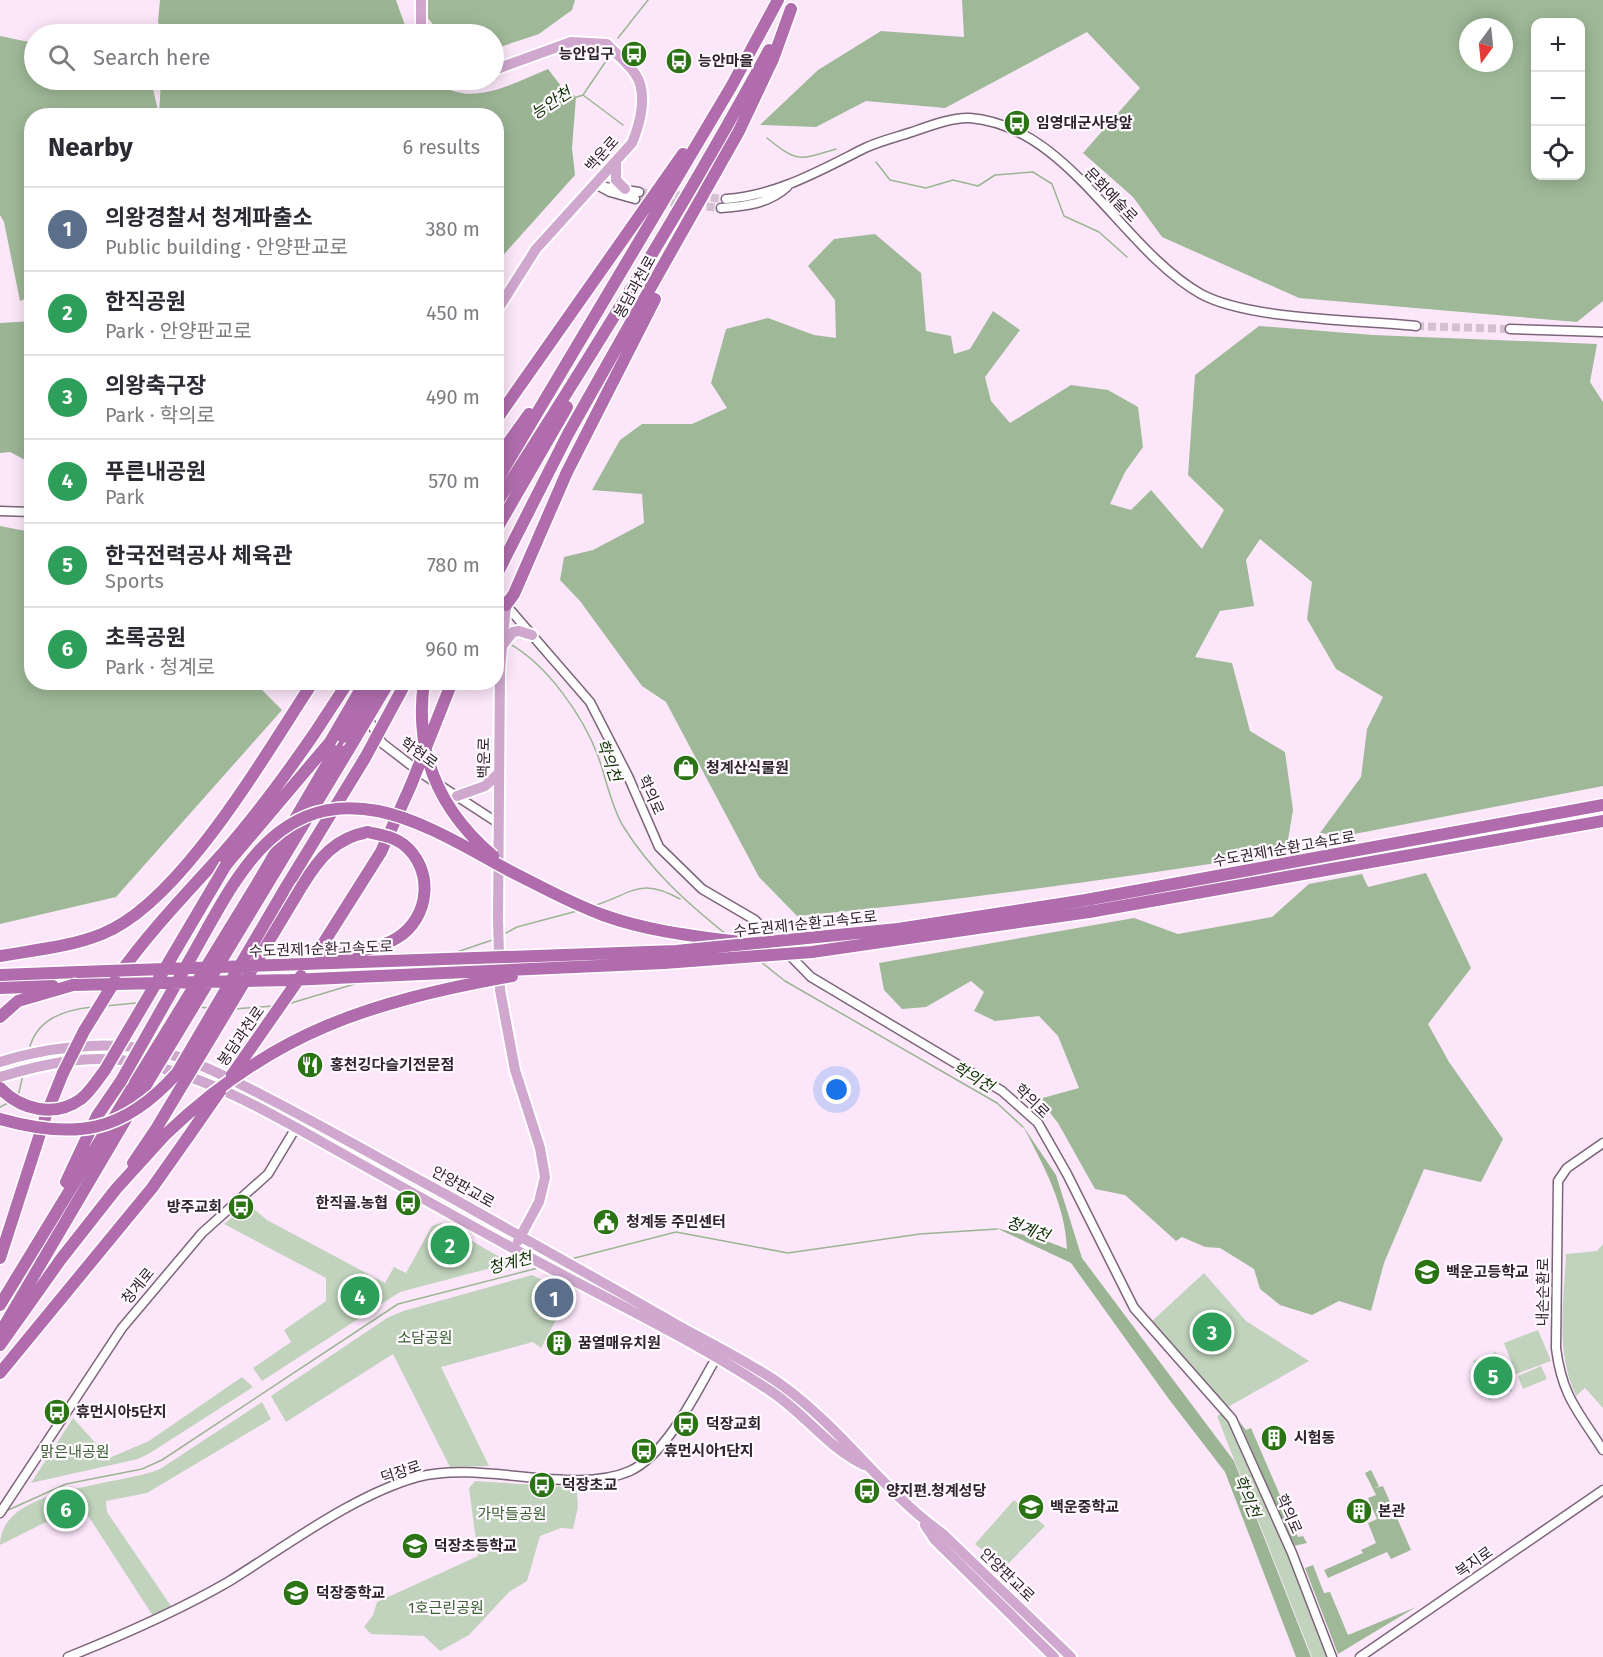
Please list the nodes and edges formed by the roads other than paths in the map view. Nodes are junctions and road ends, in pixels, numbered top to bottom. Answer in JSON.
{"nodes":[{"id":1,"x":421,"y":0,"type":"edge"},
{"id":2,"x":778,"y":0,"type":"edge"},
{"id":3,"x":793,"y":4,"type":"edge"},
{"id":4,"x":421,"y":24,"type":"edge"},
{"id":5,"x":504,"y":66,"type":"edge"},
{"id":6,"x":731,"y":87,"type":"junction"},
{"id":7,"x":739,"y":131,"type":"junction"},
{"id":8,"x":616,"y":163,"type":"junction"},
{"id":9,"x":792,"y":183,"type":"junction"},
{"id":10,"x":600,"y":186,"type":"junction"},
{"id":11,"x":625,"y":189,"type":"junction"},
{"id":12,"x":726,"y":199,"type":"tunnel mouth"},
{"id":13,"x":721,"y":208,"type":"tunnel mouth"},
{"id":14,"x":504,"y":299,"type":"edge"},
{"id":15,"x":619,"y":312,"type":"junction"},
{"id":16,"x":591,"y":325,"type":"junction"},
{"id":17,"x":1416,"y":326,"type":"tunnel mouth"},
{"id":18,"x":1510,"y":329,"type":"tunnel mouth"},
{"id":19,"x":1603,"y":332,"type":"edge"},
{"id":20,"x":504,"y":409,"type":"edge"},
{"id":21,"x":504,"y":449,"type":"edge"},
{"id":22,"x":504,"y":469,"type":"edge"},
{"id":23,"x":504,"y":492,"type":"edge"},
{"id":24,"x":0,"y":511,"type":"edge"},
{"id":25,"x":24,"y":512,"type":"edge"},
{"id":26,"x":504,"y":517,"type":"edge"},
{"id":27,"x":504,"y":559,"type":"edge"},
{"id":28,"x":506,"y":605,"type":"junction"},
{"id":29,"x":506,"y":633,"type":"junction"},
{"id":30,"x":532,"y":635,"type":"junction"},
{"id":31,"x":504,"y":640,"type":"edge"},
{"id":32,"x":308,"y":690,"type":"edge"},
{"id":33,"x":343,"y":690,"type":"edge"},
{"id":34,"x":352,"y":690,"type":"edge"},
{"id":35,"x":361,"y":690,"type":"edge"},
{"id":36,"x":372,"y":690,"type":"edge"},
{"id":37,"x":383,"y":690,"type":"edge"},
{"id":38,"x":402,"y":690,"type":"edge"},
{"id":39,"x":424,"y":690,"type":"edge"},
{"id":40,"x":449,"y":690,"type":"edge"},
{"id":41,"x":500,"y":690,"type":"edge"},
{"id":42,"x":346,"y":743,"type":"junction"},
{"id":43,"x":499,"y":773,"type":"junction"},
{"id":44,"x":457,"y":796,"type":"junction"},
{"id":45,"x":1603,"y":805,"type":"edge"},
{"id":46,"x":1603,"y":821,"type":"edge"},
{"id":47,"x":498,"y":823,"type":"junction"},
{"id":48,"x":510,"y":870,"type":"junction"},
{"id":49,"x":1087,"y":906,"type":"junction"},
{"id":50,"x":756,"y":944,"type":"junction"},
{"id":51,"x":0,"y":956,"type":"edge"},
{"id":52,"x":290,"y":965,"type":"junction"},
{"id":53,"x":560,"y":968,"type":"junction"},
{"id":54,"x":0,"y":975,"type":"edge"},
{"id":55,"x":74,"y":985,"type":"junction"},
{"id":56,"x":0,"y":988,"type":"edge"},
{"id":57,"x":0,"y":1017,"type":"edge"},
{"id":58,"x":5,"y":1061,"type":"edge"},
{"id":59,"x":4,"y":1075,"type":"edge"},
{"id":60,"x":140,"y":1084,"type":"junction"},
{"id":61,"x":0,"y":1088,"type":"edge"},
{"id":62,"x":303,"y":1116,"type":"junction"},
{"id":63,"x":0,"y":1119,"type":"edge"},
{"id":64,"x":297,"y":1127,"type":"junction"},
{"id":65,"x":160,"y":1132,"type":"junction"},
{"id":66,"x":1603,"y":1143,"type":"edge"},
{"id":67,"x":521,"y":1236,"type":"junction"},
{"id":68,"x":39,"y":1239,"type":"junction"},
{"id":69,"x":514,"y":1249,"type":"junction"},
{"id":70,"x":0,"y":1258,"type":"edge"},
{"id":71,"x":0,"y":1305,"type":"edge"},
{"id":72,"x":0,"y":1333,"type":"edge"},
{"id":73,"x":0,"y":1345,"type":"edge"},
{"id":74,"x":718,"y":1354,"type":"junction"},
{"id":75,"x":0,"y":1373,"type":"edge"},
{"id":76,"x":1603,"y":1450,"type":"edge"},
{"id":77,"x":1603,"y":1490,"type":"edge"},
{"id":78,"x":0,"y":1513,"type":"edge"},
{"id":79,"x":920,"y":1518,"type":"junction"},
{"id":80,"x":68,"y":1657,"type":"edge"},
{"id":81,"x":1054,"y":1657,"type":"edge"},
{"id":82,"x":1071,"y":1657,"type":"edge"},
{"id":83,"x":1332,"y":1657,"type":"edge"},
{"id":84,"x":1360,"y":1657,"type":"edge"}],
"edges":[{"from":1,"to":4,"type":"main road"},
{"from":2,"to":6,"type":"highway","name":"봉담과천로"},
{"from":3,"to":7,"type":"highway","name":"봉담과천로"},
{"from":3,"to":15,"type":"highway","name":"봉담과천로"},
{"from":5,"to":8,"type":"main road","name":"백운로"},
{"from":6,"to":16,"type":"highway","name":"봉담과천로"},
{"from":6,"to":20,"type":"highway"},
{"from":7,"to":27,"type":"highway","name":"봉담과천로"},
{"from":7,"to":28,"type":"highway"},
{"from":8,"to":10,"type":"main road","name":"백운로"},
{"from":8,"to":11,"type":"main road"},
{"from":9,"to":12,"type":"street","name":"문화예술로"},
{"from":9,"to":13,"type":"street","name":"문화예술로"},
{"from":9,"to":17,"type":"street","name":"문화예술로"},
{"from":10,"to":11,"type":"street"},
{"from":10,"to":11,"type":"street"},
{"from":10,"to":14,"type":"main road","name":"백운로"},
{"from":15,"to":23,"type":"highway","name":"봉담과천로"},
{"from":15,"to":26,"type":"highway"},
{"from":16,"to":21,"type":"highway","name":"봉담과천로"},
{"from":16,"to":22,"type":"highway","name":"봉담과천로"},
{"from":18,"to":19,"type":"street"},
{"from":24,"to":25,"type":"street"},
{"from":28,"to":29,"type":"main road","name":"백운로"},
{"from":28,"to":30,"type":"street","name":"학의로"},
{"from":29,"to":30,"type":"main road"},
{"from":29,"to":31,"type":"main road","name":"백운로"},
{"from":30,"to":83,"type":"street","name":"학의로"},
{"from":32,"to":51,"type":"highway"},
{"from":33,"to":70,"type":"highway","bridge":true},
{"from":34,"to":44,"type":"street","name":"학현로"},
{"from":35,"to":61,"type":"highway","bridge":true},
{"from":36,"to":42,"type":"highway","bridge":true},
{"from":37,"to":42,"type":"highway","bridge":true},
{"from":38,"to":63,"type":"highway","bridge":true},
{"from":39,"to":48,"type":"highway","bridge":true},
{"from":40,"to":75,"type":"highway","name":"봉담과천로","bridge":true},
{"from":41,"to":43,"type":"main road","name":"백운로"},
{"from":42,"to":60,"type":"highway","bridge":true},
{"from":43,"to":44,"type":"main road"},
{"from":43,"to":47,"type":"main road","name":"백운로"},
{"from":44,"to":47,"type":"street","name":"학현로"},
{"from":45,"to":49,"type":"highway","name":"수도권제1순환고속도로"},
{"from":46,"to":49,"type":"highway","name":"수도권제1순환고속도로"},
{"from":47,"to":67,"type":"main road","name":"백운로"},
{"from":48,"to":50,"type":"highway","bridge":true},
{"from":48,"to":68,"type":"highway","bridge":true},
{"from":49,"to":50,"type":"highway","name":"수도권제1순환고속도로","bridge":true},
{"from":49,"to":53,"type":"highway","name":"수도권제1순환고속도로","bridge":true},
{"from":50,"to":52,"type":"highway","name":"수도권제1순환고속도로","bridge":true},
{"from":52,"to":54,"type":"highway","name":"수도권제1순환고속도로","bridge":true},
{"from":52,"to":65,"type":"highway","bridge":true},
{"from":53,"to":55,"type":"highway","name":"수도권제1순환고속도로","bridge":true},
{"from":53,"to":65,"type":"highway","bridge":true},
{"from":55,"to":56,"type":"highway","name":"수도권제1순환고속도로"},
{"from":55,"to":57,"type":"highway"},
{"from":58,"to":62,"type":"main road","name":"안양판교로"},
{"from":59,"to":64,"type":"main road","name":"안양판교로"},
{"from":60,"to":68,"type":"highway"},
{"from":60,"to":72,"type":"highway"},
{"from":62,"to":64,"type":"street","name":"청계로"},
{"from":62,"to":67,"type":"main road","name":"안양판교로"},
{"from":64,"to":69,"type":"main road","name":"안양판교로"},
{"from":64,"to":78,"type":"street","name":"청계로"},
{"from":65,"to":73,"type":"highway"},
{"from":66,"to":76,"type":"street","name":"내손순환로"},
{"from":67,"to":69,"type":"main road"},
{"from":67,"to":74,"type":"main road","name":"안양판교로"},
{"from":68,"to":71,"type":"highway"},
{"from":69,"to":74,"type":"main road","name":"안양판교로"},
{"from":74,"to":79,"type":"main road","name":"안양판교로"},
{"from":74,"to":80,"type":"street","name":"덕장로"},
{"from":77,"to":84,"type":"street","name":"복지로"},
{"from":79,"to":81,"type":"main road","name":"안양판교로"},
{"from":79,"to":82,"type":"main road","name":"안양판교로"}]}
